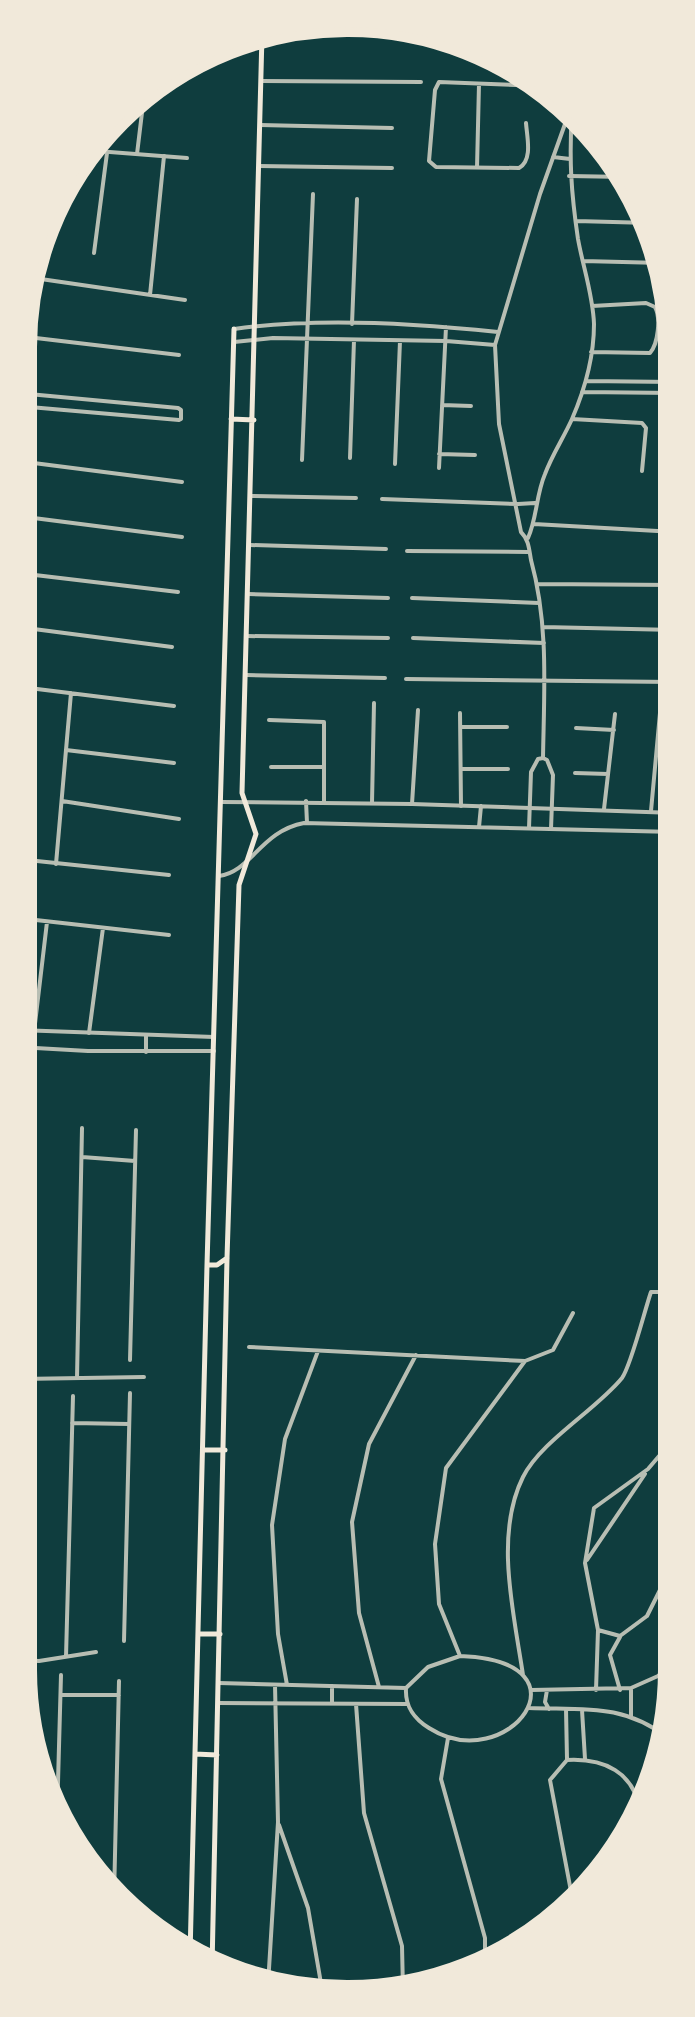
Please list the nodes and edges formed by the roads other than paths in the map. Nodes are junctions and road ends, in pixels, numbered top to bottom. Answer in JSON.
{"nodes":[{"id":1,"x":262,"y":44,"type":"edge"},
{"id":2,"x":261,"y":81,"type":"junction"},
{"id":3,"x":421,"y":82,"type":"dead end"},
{"id":4,"x":479,"y":84,"type":"junction"},
{"id":5,"x":524,"y":85,"type":"edge"},
{"id":6,"x":143,"y":107,"type":"edge"},
{"id":7,"x":567,"y":120,"type":"edge"},
{"id":8,"x":526,"y":123,"type":"dead end"},
{"id":9,"x":571,"y":124,"type":"edge"},
{"id":10,"x":260,"y":125,"type":"junction"},
{"id":11,"x":392,"y":128,"type":"dead end"},
{"id":12,"x":99,"y":152,"type":"edge"},
{"id":13,"x":107,"y":153,"type":"junction"},
{"id":14,"x":137,"y":154,"type":"junction"},
{"id":15,"x":164,"y":156,"type":"junction"},
{"id":16,"x":553,"y":157,"type":"junction"},
{"id":17,"x":187,"y":158,"type":"dead end"},
{"id":18,"x":570,"y":159,"type":"junction"},
{"id":19,"x":259,"y":166,"type":"junction"},
{"id":20,"x":392,"y":168,"type":"dead end"},
{"id":21,"x":477,"y":168,"type":"junction"},
{"id":22,"x":569,"y":176,"type":"junction"},
{"id":23,"x":613,"y":177,"type":"edge"},
{"id":24,"x":313,"y":194,"type":"dead end"},
{"id":25,"x":357,"y":199,"type":"dead end"},
{"id":26,"x":576,"y":221,"type":"junction"},
{"id":27,"x":637,"y":223,"type":"edge"},
{"id":28,"x":94,"y":253,"type":"dead end"},
{"id":29,"x":583,"y":261,"type":"junction"},
{"id":30,"x":651,"y":263,"type":"edge"},
{"id":31,"x":40,"y":279,"type":"edge"},
{"id":32,"x":150,"y":295,"type":"junction"},
{"id":33,"x":185,"y":300,"type":"dead end"},
{"id":34,"x":592,"y":306,"type":"junction"},
{"id":35,"x":308,"y":323,"type":"junction"},
{"id":36,"x":352,"y":324,"type":"junction"},
{"id":37,"x":257,"y":326,"type":"junction"},
{"id":38,"x":446,"y":327,"type":"junction"},
{"id":39,"x":234,"y":329,"type":"joint"},
{"id":40,"x":498,"y":332,"type":"junction"},
{"id":41,"x":33,"y":337,"type":"edge"},
{"id":42,"x":308,"y":338,"type":"junction"},
{"id":43,"x":256,"y":339,"type":"junction"},
{"id":44,"x":354,"y":340,"type":"junction"},
{"id":45,"x":400,"y":341,"type":"junction"},
{"id":46,"x":446,"y":341,"type":"junction"},
{"id":47,"x":234,"y":342,"type":"junction"},
{"id":48,"x":495,"y":345,"type":"junction"},
{"id":49,"x":591,"y":352,"type":"junction"},
{"id":50,"x":179,"y":355,"type":"dead end"},
{"id":51,"x":586,"y":381,"type":"junction"},
{"id":52,"x":663,"y":382,"type":"edge"},
{"id":53,"x":582,"y":392,"type":"junction"},
{"id":54,"x":663,"y":393,"type":"edge"},
{"id":55,"x":32,"y":394,"type":"edge"},
{"id":56,"x":442,"y":405,"type":"junction"},
{"id":57,"x":471,"y":406,"type":"dead end"},
{"id":58,"x":32,"y":407,"type":"edge"},
{"id":59,"x":231,"y":419,"type":"junction"},
{"id":60,"x":572,"y":419,"type":"junction"},
{"id":61,"x":254,"y":420,"type":"junction"},
{"id":62,"x":439,"y":454,"type":"junction"},
{"id":63,"x":475,"y":455,"type":"dead end"},
{"id":64,"x":350,"y":458,"type":"dead end"},
{"id":65,"x":302,"y":460,"type":"dead end"},
{"id":66,"x":32,"y":463,"type":"edge"},
{"id":67,"x":395,"y":464,"type":"dead end"},
{"id":68,"x":439,"y":468,"type":"dead end"},
{"id":69,"x":642,"y":471,"type":"dead end"},
{"id":70,"x":182,"y":482,"type":"dead end"},
{"id":71,"x":251,"y":496,"type":"junction"},
{"id":72,"x":356,"y":498,"type":"dead end"},
{"id":73,"x":382,"y":499,"type":"dead end"},
{"id":74,"x":536,"y":502,"type":"junction"},
{"id":75,"x":518,"y":504,"type":"junction"},
{"id":76,"x":32,"y":518,"type":"edge"},
{"id":77,"x":534,"y":524,"type":"junction"},
{"id":78,"x":663,"y":531,"type":"edge"},
{"id":79,"x":182,"y":537,"type":"dead end"},
{"id":80,"x":528,"y":538,"type":"junction"},
{"id":81,"x":250,"y":545,"type":"junction"},
{"id":82,"x":386,"y":549,"type":"dead end"},
{"id":83,"x":407,"y":551,"type":"dead end"},
{"id":84,"x":529,"y":552,"type":"junction"},
{"id":85,"x":32,"y":575,"type":"edge"},
{"id":86,"x":538,"y":584,"type":"junction"},
{"id":87,"x":663,"y":585,"type":"edge"},
{"id":88,"x":178,"y":592,"type":"dead end"},
{"id":89,"x":248,"y":594,"type":"junction"},
{"id":90,"x":388,"y":598,"type":"dead end"},
{"id":91,"x":412,"y":598,"type":"dead end"},
{"id":92,"x":539,"y":603,"type":"junction"},
{"id":93,"x":543,"y":627,"type":"junction"},
{"id":94,"x":32,"y":629,"type":"edge"},
{"id":95,"x":663,"y":630,"type":"edge"},
{"id":96,"x":247,"y":636,"type":"junction"},
{"id":97,"x":388,"y":638,"type":"dead end"},
{"id":98,"x":413,"y":638,"type":"dead end"},
{"id":99,"x":544,"y":643,"type":"junction"},
{"id":100,"x":172,"y":647,"type":"dead end"},
{"id":101,"x":246,"y":675,"type":"junction"},
{"id":102,"x":385,"y":678,"type":"dead end"},
{"id":103,"x":406,"y":679,"type":"dead end"},
{"id":104,"x":546,"y":681,"type":"junction"},
{"id":105,"x":663,"y":682,"type":"edge"},
{"id":106,"x":32,"y":688,"type":"edge"},
{"id":107,"x":71,"y":693,"type":"junction"},
{"id":108,"x":374,"y":703,"type":"dead end"},
{"id":109,"x":174,"y":706,"type":"dead end"},
{"id":110,"x":418,"y":710,"type":"dead end"},
{"id":111,"x":460,"y":713,"type":"dead end"},
{"id":112,"x":660,"y":713,"type":"dead end"},
{"id":113,"x":615,"y":714,"type":"dead end"},
{"id":114,"x":269,"y":720,"type":"dead end"},
{"id":115,"x":461,"y":727,"type":"junction"},
{"id":116,"x":507,"y":727,"type":"dead end"},
{"id":117,"x":576,"y":728,"type":"dead end"},
{"id":118,"x":614,"y":730,"type":"junction"},
{"id":119,"x":66,"y":750,"type":"junction"},
{"id":120,"x":543,"y":758,"type":"junction"},
{"id":121,"x":174,"y":763,"type":"dead end"},
{"id":122,"x":271,"y":767,"type":"dead end"},
{"id":123,"x":323,"y":767,"type":"junction"},
{"id":124,"x":461,"y":769,"type":"junction"},
{"id":125,"x":508,"y":769,"type":"dead end"},
{"id":126,"x":575,"y":773,"type":"dead end"},
{"id":127,"x":608,"y":774,"type":"junction"},
{"id":128,"x":62,"y":801,"type":"junction"},
{"id":129,"x":306,"y":801,"type":"junction"},
{"id":130,"x":221,"y":802,"type":"junction"},
{"id":131,"x":245,"y":802,"type":"junction"},
{"id":132,"x":324,"y":802,"type":"junction"},
{"id":133,"x":372,"y":803,"type":"junction"},
{"id":134,"x":412,"y":804,"type":"junction"},
{"id":135,"x":461,"y":806,"type":"junction"},
{"id":136,"x":481,"y":806,"type":"junction"},
{"id":137,"x":530,"y":807,"type":"junction"},
{"id":138,"x":552,"y":808,"type":"junction"},
{"id":139,"x":604,"y":809,"type":"junction"},
{"id":140,"x":651,"y":811,"type":"junction"},
{"id":141,"x":663,"y":812,"type":"joint"},
{"id":142,"x":179,"y":819,"type":"dead end"},
{"id":143,"x":307,"y":823,"type":"junction"},
{"id":144,"x":479,"y":827,"type":"junction"},
{"id":145,"x":529,"y":828,"type":"junction"},
{"id":146,"x":551,"y":829,"type":"junction"},
{"id":147,"x":663,"y":832,"type":"joint"},
{"id":148,"x":246,"y":860,"type":"junction"},
{"id":149,"x":32,"y":861,"type":"edge"},
{"id":150,"x":56,"y":864,"type":"junction"},
{"id":151,"x":169,"y":875,"type":"dead end"},
{"id":152,"x":219,"y":876,"type":"junction"},
{"id":153,"x":32,"y":920,"type":"edge"},
{"id":154,"x":47,"y":922,"type":"junction"},
{"id":155,"x":103,"y":928,"type":"junction"},
{"id":156,"x":169,"y":935,"type":"dead end"},
{"id":157,"x":34,"y":1031,"type":"junction"},
{"id":158,"x":89,"y":1034,"type":"junction"},
{"id":159,"x":146,"y":1035,"type":"junction"},
{"id":160,"x":214,"y":1037,"type":"junction"},
{"id":161,"x":32,"y":1049,"type":"joint"},
{"id":162,"x":214,"y":1051,"type":"junction"},
{"id":163,"x":146,"y":1052,"type":"junction"},
{"id":164,"x":82,"y":1128,"type":"dead end"},
{"id":165,"x":136,"y":1130,"type":"dead end"},
{"id":166,"x":82,"y":1157,"type":"junction"},
{"id":167,"x":136,"y":1161,"type":"junction"},
{"id":168,"x":227,"y":1258,"type":"junction"},
{"id":169,"x":207,"y":1265,"type":"junction"},
{"id":170,"x":663,"y":1292,"type":"edge"},
{"id":171,"x":573,"y":1313,"type":"dead end"},
{"id":172,"x":249,"y":1347,"type":"dead end"},
{"id":173,"x":318,"y":1351,"type":"junction"},
{"id":174,"x":416,"y":1355,"type":"junction"},
{"id":175,"x":130,"y":1360,"type":"dead end"},
{"id":176,"x":525,"y":1361,"type":"junction"},
{"id":177,"x":144,"y":1377,"type":"dead end"},
{"id":178,"x":77,"y":1378,"type":"junction"},
{"id":179,"x":32,"y":1379,"type":"edge"},
{"id":180,"x":130,"y":1393,"type":"dead end"},
{"id":181,"x":73,"y":1396,"type":"dead end"},
{"id":182,"x":72,"y":1423,"type":"junction"},
{"id":183,"x":129,"y":1424,"type":"junction"},
{"id":184,"x":204,"y":1450,"type":"junction"},
{"id":185,"x":225,"y":1450,"type":"junction"},
{"id":186,"x":663,"y":1451,"type":"edge"},
{"id":187,"x":648,"y":1469,"type":"junction"},
{"id":188,"x":585,"y":1563,"type":"junction"},
{"id":189,"x":663,"y":1584,"type":"edge"},
{"id":190,"x":598,"y":1630,"type":"junction"},
{"id":191,"x":199,"y":1634,"type":"junction"},
{"id":192,"x":220,"y":1634,"type":"junction"},
{"id":193,"x":620,"y":1636,"type":"junction"},
{"id":194,"x":124,"y":1641,"type":"dead end"},
{"id":195,"x":96,"y":1652,"type":"dead end"},
{"id":196,"x":597,"y":1655,"type":"junction"},
{"id":197,"x":610,"y":1655,"type":"junction"},
{"id":198,"x":460,"y":1656,"type":"junction"},
{"id":199,"x":66,"y":1657,"type":"junction"},
{"id":200,"x":32,"y":1661,"type":"edge"},
{"id":201,"x":663,"y":1673,"type":"edge"},
{"id":202,"x":61,"y":1675,"type":"dead end"},
{"id":203,"x":523,"y":1675,"type":"junction"},
{"id":204,"x":119,"y":1681,"type":"dead end"},
{"id":205,"x":219,"y":1683,"type":"junction"},
{"id":206,"x":275,"y":1685,"type":"junction"},
{"id":207,"x":287,"y":1685,"type":"junction"},
{"id":208,"x":332,"y":1686,"type":"junction"},
{"id":209,"x":379,"y":1687,"type":"junction"},
{"id":210,"x":406,"y":1688,"type":"junction"},
{"id":211,"x":631,"y":1688,"type":"junction"},
{"id":212,"x":531,"y":1690,"type":"junction"},
{"id":213,"x":547,"y":1690,"type":"junction"},
{"id":214,"x":596,"y":1690,"type":"junction"},
{"id":215,"x":620,"y":1690,"type":"junction"},
{"id":216,"x":60,"y":1695,"type":"junction"},
{"id":217,"x":119,"y":1695,"type":"junction"},
{"id":218,"x":218,"y":1703,"type":"junction"},
{"id":219,"x":274,"y":1704,"type":"junction"},
{"id":220,"x":332,"y":1704,"type":"junction"},
{"id":221,"x":356,"y":1704,"type":"junction"},
{"id":222,"x":408,"y":1704,"type":"junction"},
{"id":223,"x":529,"y":1708,"type":"junction"},
{"id":224,"x":549,"y":1709,"type":"junction"},
{"id":225,"x":566,"y":1709,"type":"junction"},
{"id":226,"x":582,"y":1710,"type":"junction"},
{"id":227,"x":631,"y":1716,"type":"junction"},
{"id":228,"x":657,"y":1731,"type":"edge"},
{"id":229,"x":448,"y":1738,"type":"junction"},
{"id":230,"x":195,"y":1754,"type":"junction"},
{"id":231,"x":217,"y":1755,"type":"junction"},
{"id":232,"x":585,"y":1759,"type":"junction"},
{"id":233,"x":567,"y":1760,"type":"junction"},
{"id":234,"x":58,"y":1793,"type":"edge"},
{"id":235,"x":637,"y":1794,"type":"edge"},
{"id":236,"x":278,"y":1822,"type":"junction"},
{"id":237,"x":114,"y":1883,"type":"edge"},
{"id":238,"x":571,"y":1893,"type":"edge"},
{"id":239,"x":190,"y":1943,"type":"edge"},
{"id":240,"x":485,"y":1953,"type":"edge"},
{"id":241,"x":212,"y":1954,"type":"edge"},
{"id":242,"x":269,"y":1975,"type":"edge"},
{"id":243,"x":403,"y":1980,"type":"edge"},
{"id":244,"x":321,"y":1983,"type":"edge"}],
"edges":[{"from":1,"to":2,"type":"main road"},
{"from":2,"to":3,"type":"street"},
{"from":2,"to":10,"type":"main road"},
{"from":4,"to":5,"type":"street"},
{"from":4,"to":21,"type":"street"},
{"from":4,"to":21,"type":"street"},
{"from":6,"to":14,"type":"street"},
{"from":7,"to":16,"type":"street"},
{"from":8,"to":21,"type":"street"},
{"from":9,"to":18,"type":"street"},
{"from":10,"to":11,"type":"street"},
{"from":10,"to":19,"type":"main road"},
{"from":12,"to":13,"type":"street"},
{"from":13,"to":14,"type":"street"},
{"from":13,"to":28,"type":"street"},
{"from":14,"to":15,"type":"street"},
{"from":15,"to":17,"type":"street"},
{"from":15,"to":32,"type":"street"},
{"from":16,"to":18,"type":"street"},
{"from":16,"to":40,"type":"street"},
{"from":18,"to":22,"type":"street"},
{"from":19,"to":20,"type":"street"},
{"from":19,"to":37,"type":"main road"},
{"from":22,"to":23,"type":"street"},
{"from":22,"to":26,"type":"street"},
{"from":24,"to":35,"type":"street"},
{"from":25,"to":36,"type":"street"},
{"from":26,"to":27,"type":"street"},
{"from":26,"to":29,"type":"street"},
{"from":29,"to":30,"type":"street"},
{"from":29,"to":34,"type":"street"},
{"from":31,"to":32,"type":"street"},
{"from":32,"to":33,"type":"street"},
{"from":34,"to":49,"type":"street"},
{"from":34,"to":49,"type":"street"},
{"from":35,"to":36,"type":"street"},
{"from":35,"to":37,"type":"street"},
{"from":35,"to":42,"type":"street"},
{"from":36,"to":38,"type":"street"},
{"from":37,"to":39,"type":"street"},
{"from":37,"to":43,"type":"main road"},
{"from":38,"to":40,"type":"street"},
{"from":38,"to":46,"type":"street"},
{"from":39,"to":47,"type":"main road"},
{"from":40,"to":48,"type":"street"},
{"from":41,"to":50,"type":"street"},
{"from":42,"to":43,"type":"street"},
{"from":42,"to":44,"type":"street"},
{"from":42,"to":65,"type":"street"},
{"from":43,"to":47,"type":"street"},
{"from":43,"to":61,"type":"main road"},
{"from":44,"to":45,"type":"street"},
{"from":44,"to":64,"type":"street"},
{"from":45,"to":46,"type":"street"},
{"from":45,"to":67,"type":"street"},
{"from":46,"to":48,"type":"street"},
{"from":46,"to":56,"type":"street"},
{"from":47,"to":59,"type":"main road"},
{"from":48,"to":75,"type":"street"},
{"from":49,"to":51,"type":"street"},
{"from":51,"to":52,"type":"street"},
{"from":51,"to":53,"type":"street"},
{"from":53,"to":54,"type":"street"},
{"from":53,"to":60,"type":"street"},
{"from":55,"to":58,"type":"street"},
{"from":56,"to":57,"type":"street"},
{"from":56,"to":62,"type":"street"},
{"from":59,"to":61,"type":"main road"},
{"from":59,"to":130,"type":"main road"},
{"from":60,"to":69,"type":"street"},
{"from":60,"to":74,"type":"street"},
{"from":61,"to":71,"type":"main road"},
{"from":62,"to":63,"type":"street"},
{"from":62,"to":68,"type":"street"},
{"from":66,"to":70,"type":"street"},
{"from":71,"to":72,"type":"street"},
{"from":71,"to":81,"type":"main road"},
{"from":73,"to":75,"type":"street"},
{"from":74,"to":75,"type":"street"},
{"from":74,"to":77,"type":"street"},
{"from":75,"to":80,"type":"street"},
{"from":76,"to":79,"type":"street"},
{"from":77,"to":78,"type":"street"},
{"from":77,"to":80,"type":"street"},
{"from":80,"to":84,"type":"street"},
{"from":81,"to":82,"type":"street"},
{"from":81,"to":89,"type":"main road"},
{"from":83,"to":84,"type":"street"},
{"from":84,"to":86,"type":"street"},
{"from":85,"to":88,"type":"street"},
{"from":86,"to":87,"type":"street"},
{"from":86,"to":92,"type":"street"},
{"from":89,"to":90,"type":"street"},
{"from":89,"to":96,"type":"main road"},
{"from":91,"to":92,"type":"street"},
{"from":92,"to":93,"type":"street"},
{"from":93,"to":95,"type":"street"},
{"from":93,"to":99,"type":"street"},
{"from":94,"to":100,"type":"street"},
{"from":96,"to":97,"type":"street"},
{"from":96,"to":101,"type":"main road"},
{"from":98,"to":99,"type":"street"},
{"from":99,"to":104,"type":"street"},
{"from":101,"to":102,"type":"street"},
{"from":101,"to":131,"type":"main road"},
{"from":103,"to":104,"type":"street"},
{"from":104,"to":105,"type":"street"},
{"from":104,"to":120,"type":"street"},
{"from":106,"to":107,"type":"street"},
{"from":107,"to":109,"type":"street"},
{"from":107,"to":119,"type":"street"},
{"from":108,"to":133,"type":"street"},
{"from":110,"to":134,"type":"street"},
{"from":111,"to":115,"type":"street"},
{"from":112,"to":140,"type":"street"},
{"from":113,"to":118,"type":"street"},
{"from":114,"to":123,"type":"street"},
{"from":115,"to":116,"type":"street"},
{"from":115,"to":124,"type":"street"},
{"from":117,"to":118,"type":"street"},
{"from":118,"to":127,"type":"street"},
{"from":119,"to":121,"type":"street"},
{"from":119,"to":128,"type":"street"},
{"from":120,"to":137,"type":"street"},
{"from":120,"to":138,"type":"street"},
{"from":122,"to":123,"type":"street"},
{"from":123,"to":132,"type":"street"},
{"from":124,"to":125,"type":"street"},
{"from":124,"to":135,"type":"street"},
{"from":126,"to":127,"type":"street"},
{"from":127,"to":139,"type":"street"},
{"from":128,"to":142,"type":"street"},
{"from":128,"to":150,"type":"street"},
{"from":129,"to":131,"type":"street"},
{"from":129,"to":132,"type":"street"},
{"from":129,"to":143,"type":"street"},
{"from":130,"to":131,"type":"street"},
{"from":130,"to":152,"type":"main road"},
{"from":131,"to":148,"type":"main road"},
{"from":132,"to":133,"type":"street"},
{"from":133,"to":134,"type":"street"},
{"from":134,"to":135,"type":"street"},
{"from":135,"to":136,"type":"street"},
{"from":136,"to":137,"type":"street"},
{"from":136,"to":144,"type":"street"},
{"from":137,"to":138,"type":"street"},
{"from":137,"to":145,"type":"street"},
{"from":138,"to":139,"type":"street"},
{"from":138,"to":146,"type":"street"},
{"from":139,"to":140,"type":"street"},
{"from":140,"to":141,"type":"street"},
{"from":141,"to":147,"type":"street"},
{"from":143,"to":144,"type":"street"},
{"from":143,"to":148,"type":"street"},
{"from":144,"to":145,"type":"street"},
{"from":145,"to":146,"type":"street"},
{"from":146,"to":147,"type":"street"},
{"from":148,"to":152,"type":"street"},
{"from":148,"to":168,"type":"main road"},
{"from":149,"to":150,"type":"street"},
{"from":150,"to":151,"type":"street"},
{"from":152,"to":160,"type":"main road"},
{"from":153,"to":154,"type":"street"},
{"from":154,"to":155,"type":"street"},
{"from":154,"to":157,"type":"street"},
{"from":155,"to":156,"type":"street"},
{"from":155,"to":158,"type":"street"},
{"from":157,"to":158,"type":"street"},
{"from":157,"to":161,"type":"street"},
{"from":158,"to":159,"type":"street"},
{"from":159,"to":160,"type":"street"},
{"from":159,"to":163,"type":"street"},
{"from":160,"to":162,"type":"main road"},
{"from":161,"to":163,"type":"street"},
{"from":162,"to":163,"type":"street"},
{"from":162,"to":169,"type":"main road"},
{"from":164,"to":166,"type":"street"},
{"from":165,"to":167,"type":"street"},
{"from":166,"to":167,"type":"street"},
{"from":166,"to":178,"type":"street"},
{"from":167,"to":175,"type":"street"},
{"from":168,"to":169,"type":"main road"},
{"from":168,"to":185,"type":"main road"},
{"from":169,"to":184,"type":"main road"},
{"from":170,"to":203,"type":"street"},
{"from":171,"to":176,"type":"street"},
{"from":172,"to":173,"type":"street"},
{"from":173,"to":174,"type":"street"},
{"from":173,"to":207,"type":"street"},
{"from":174,"to":176,"type":"street"},
{"from":174,"to":209,"type":"street"},
{"from":176,"to":198,"type":"street"},
{"from":177,"to":178,"type":"street"},
{"from":178,"to":179,"type":"street"},
{"from":180,"to":183,"type":"street"},
{"from":181,"to":182,"type":"street"},
{"from":182,"to":183,"type":"street"},
{"from":182,"to":199,"type":"street"},
{"from":183,"to":194,"type":"street"},
{"from":184,"to":185,"type":"main road"},
{"from":184,"to":191,"type":"main road"},
{"from":185,"to":192,"type":"main road"},
{"from":186,"to":187,"type":"street"},
{"from":187,"to":188,"type":"street"},
{"from":187,"to":188,"type":"street"},
{"from":188,"to":190,"type":"street"},
{"from":189,"to":193,"type":"street"},
{"from":190,"to":193,"type":"street"},
{"from":190,"to":196,"type":"street"},
{"from":191,"to":192,"type":"main road"},
{"from":191,"to":230,"type":"main road"},
{"from":192,"to":205,"type":"main road"},
{"from":193,"to":197,"type":"street"},
{"from":195,"to":199,"type":"street"},
{"from":196,"to":197,"type":"street"},
{"from":196,"to":214,"type":"street"},
{"from":197,"to":215,"type":"street"},
{"from":198,"to":203,"type":"street"},
{"from":198,"to":210,"type":"street"},
{"from":199,"to":200,"type":"street"},
{"from":201,"to":211,"type":"street"},
{"from":202,"to":216,"type":"street"},
{"from":203,"to":212,"type":"street"},
{"from":204,"to":217,"type":"street"},
{"from":205,"to":206,"type":"street"},
{"from":205,"to":218,"type":"main road"},
{"from":206,"to":207,"type":"street"},
{"from":206,"to":219,"type":"street"},
{"from":207,"to":208,"type":"street"},
{"from":208,"to":209,"type":"street"},
{"from":208,"to":220,"type":"street"},
{"from":209,"to":210,"type":"street"},
{"from":210,"to":222,"type":"street"},
{"from":211,"to":215,"type":"street"},
{"from":211,"to":227,"type":"street"},
{"from":212,"to":213,"type":"street"},
{"from":212,"to":223,"type":"street"},
{"from":213,"to":214,"type":"street"},
{"from":213,"to":224,"type":"street"},
{"from":214,"to":215,"type":"street"},
{"from":216,"to":217,"type":"street"},
{"from":216,"to":234,"type":"street"},
{"from":217,"to":237,"type":"street"},
{"from":218,"to":219,"type":"street"},
{"from":218,"to":231,"type":"main road"},
{"from":219,"to":220,"type":"street"},
{"from":219,"to":236,"type":"street"},
{"from":220,"to":221,"type":"street"},
{"from":221,"to":222,"type":"street"},
{"from":221,"to":243,"type":"street"},
{"from":222,"to":229,"type":"street"},
{"from":223,"to":224,"type":"street"},
{"from":223,"to":229,"type":"street"},
{"from":224,"to":225,"type":"street"},
{"from":225,"to":226,"type":"street"},
{"from":225,"to":233,"type":"street"},
{"from":226,"to":227,"type":"street"},
{"from":226,"to":232,"type":"street"},
{"from":227,"to":228,"type":"street"},
{"from":229,"to":240,"type":"street"},
{"from":230,"to":231,"type":"main road"},
{"from":230,"to":239,"type":"main road"},
{"from":231,"to":241,"type":"main road"},
{"from":232,"to":233,"type":"street"},
{"from":232,"to":235,"type":"street"},
{"from":233,"to":238,"type":"street"},
{"from":236,"to":242,"type":"street"},
{"from":236,"to":244,"type":"street"}]}
